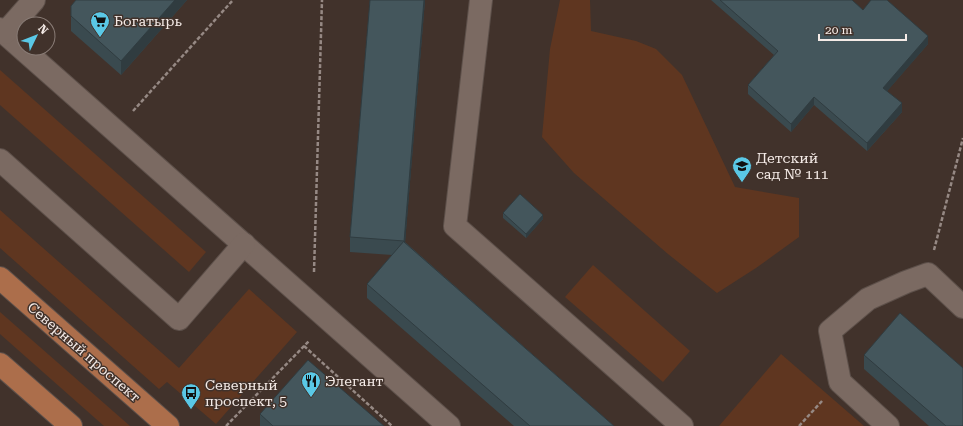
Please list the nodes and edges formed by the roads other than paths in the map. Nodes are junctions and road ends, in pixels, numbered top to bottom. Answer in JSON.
{"nodes":[{"id":1,"x":34,"y":0,"type":"edge"},
{"id":2,"x":481,"y":0,"type":"edge"},
{"id":3,"x":2,"y":31,"type":"edge"},
{"id":4,"x":0,"y":160,"type":"edge"},
{"id":5,"x":244,"y":244,"type":"junction"},
{"id":6,"x":0,"y":278,"type":"edge"},
{"id":7,"x":963,"y":307,"type":"edge"},
{"id":8,"x":0,"y":364,"type":"edge"},
{"id":9,"x":71,"y":426,"type":"edge"},
{"id":10,"x":168,"y":426,"type":"edge"},
{"id":11,"x":449,"y":426,"type":"edge"},
{"id":12,"x":682,"y":426,"type":"edge"},
{"id":13,"x":888,"y":426,"type":"edge"}],
"edges":[{"from":1,"to":3,"type":"street"},
{"from":2,"to":12,"type":"street"},
{"from":3,"to":5,"type":"street"},
{"from":4,"to":5,"type":"street"},
{"from":5,"to":11,"type":"street"},
{"from":6,"to":10,"type":"main road","name":"Северный проспект"},
{"from":7,"to":13,"type":"street"},
{"from":8,"to":9,"type":"main road"}]}
